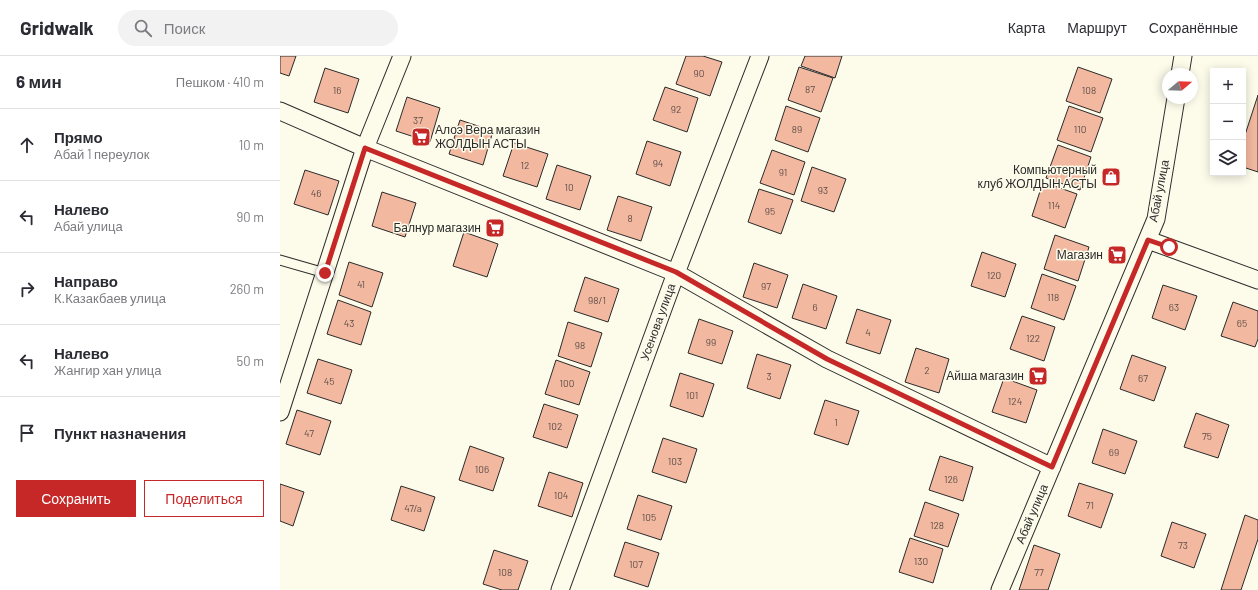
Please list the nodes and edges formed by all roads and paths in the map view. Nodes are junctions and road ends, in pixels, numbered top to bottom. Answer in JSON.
{"nodes":[{"id":1,"x":402,"y":56,"type":"edge"},
{"id":2,"x":760,"y":56,"type":"edge"},
{"id":3,"x":1183,"y":56,"type":"edge"},
{"id":4,"x":1181,"y":68,"type":"edge"},
{"id":5,"x":1175,"y":104,"type":"edge"},
{"id":6,"x":280,"y":111,"type":"edge"},
{"id":7,"x":365,"y":148,"type":"junction"},
{"id":8,"x":1148,"y":240,"type":"junction"},
{"id":9,"x":280,"y":260,"type":"edge"},
{"id":10,"x":676,"y":272,"type":"junction"},
{"id":11,"x":325,"y":273,"type":"junction"},
{"id":12,"x":1258,"y":280,"type":"edge"},
{"id":13,"x":280,"y":412,"type":"edge"},
{"id":14,"x":1052,"y":467,"type":"junction"},
{"id":15,"x":560,"y":590,"type":"edge"},
{"id":16,"x":1000,"y":590,"type":"edge"}],
"edges":[{"from":1,"to":7,"type":"street"},
{"from":2,"to":10,"type":"street","name":"Усенова улица"},
{"from":3,"to":4,"type":"street"},
{"from":5,"to":8,"type":"street","name":"Абай улица"},
{"from":6,"to":7,"type":"street"},
{"from":7,"to":10,"type":"street"},
{"from":7,"to":11,"type":"street"},
{"from":8,"to":12,"type":"street"},
{"from":8,"to":14,"type":"street","name":"Абай улица"},
{"from":9,"to":11,"type":"lane"},
{"from":10,"to":14,"type":"street"},
{"from":10,"to":15,"type":"street","name":"Усенова улица"},
{"from":11,"to":13,"type":"street"},
{"from":14,"to":16,"type":"street","name":"Абай улица"}]}
